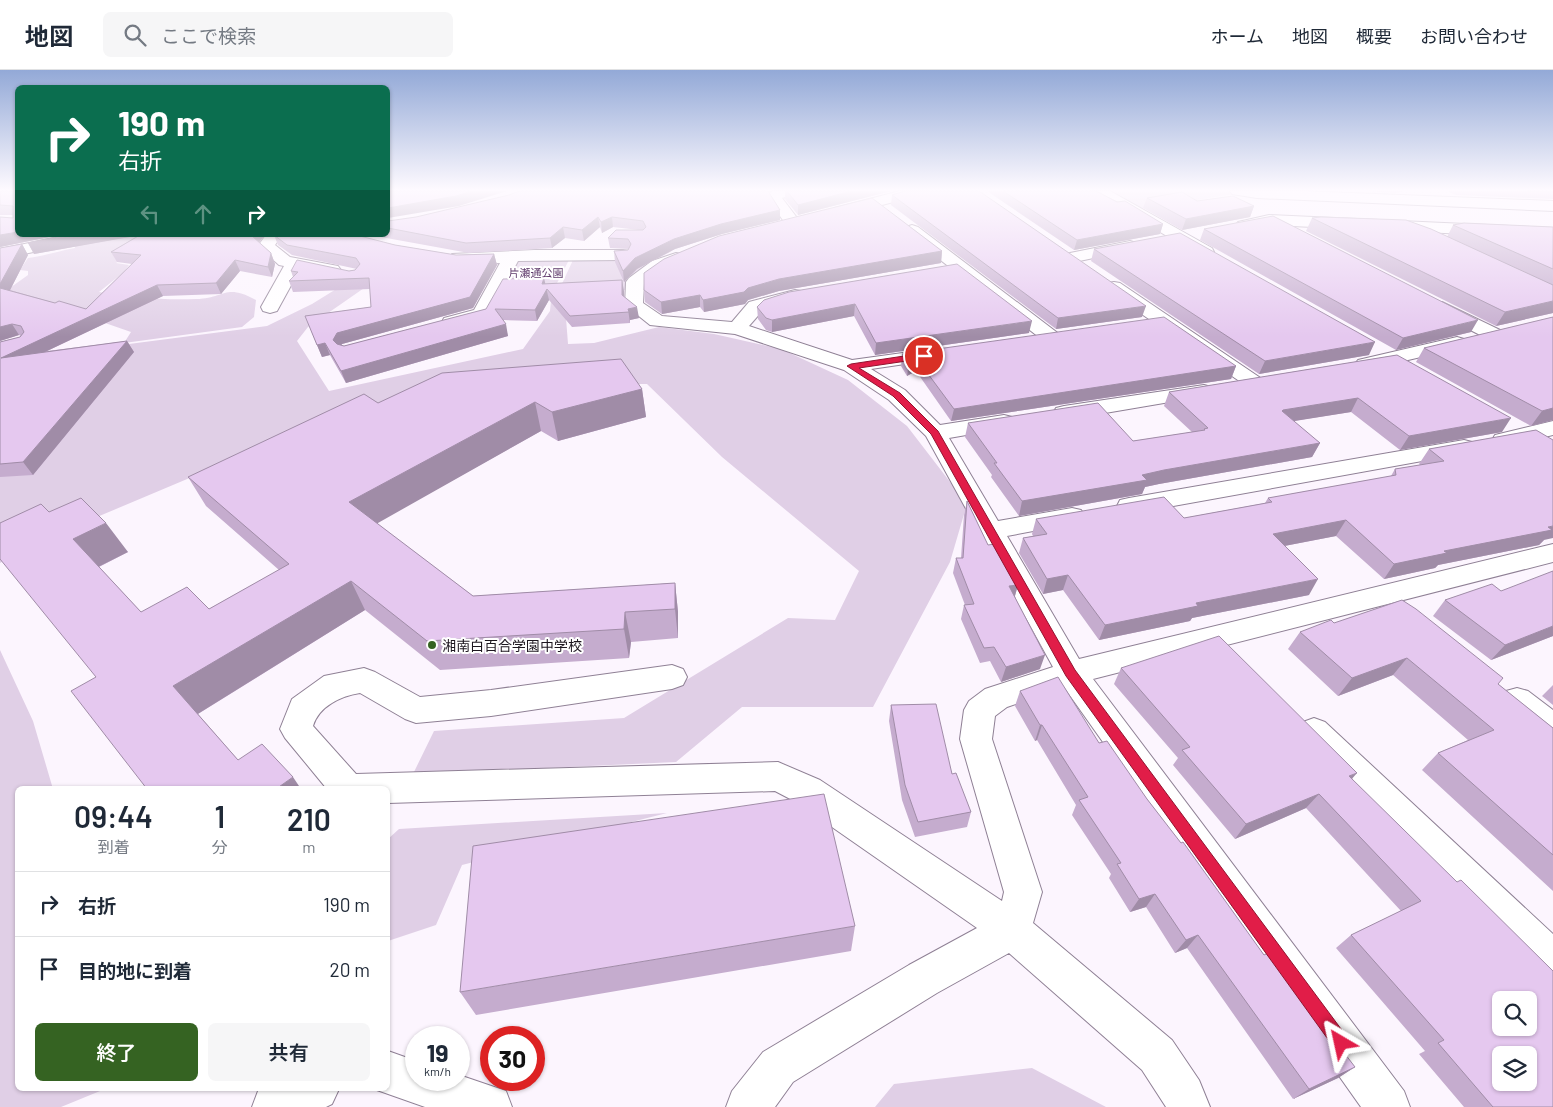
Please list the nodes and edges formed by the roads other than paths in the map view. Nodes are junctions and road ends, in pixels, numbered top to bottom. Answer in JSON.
{"nodes":[{"id":1,"x":70,"y":239,"type":"edge"},
{"id":2,"x":271,"y":239,"type":"edge"},
{"id":3,"x":924,"y":239,"type":"edge"},
{"id":4,"x":1167,"y":239,"type":"edge"},
{"id":5,"x":1183,"y":239,"type":"edge"},
{"id":6,"x":1432,"y":239,"type":"edge"},
{"id":7,"x":607,"y":240,"type":"edge"},
{"id":8,"x":1445,"y":245,"type":"edge"},
{"id":9,"x":1054,"y":247,"type":"edge"},
{"id":10,"x":695,"y":251,"type":"edge"},
{"id":11,"x":0,"y":254,"type":"edge"},
{"id":12,"x":441,"y":255,"type":"edge"},
{"id":13,"x":623,"y":255,"type":"edge"},
{"id":14,"x":588,"y":256,"type":"junction"},
{"id":15,"x":512,"y":257,"type":"junction"},
{"id":16,"x":1070,"y":258,"type":"junction"},
{"id":17,"x":1222,"y":261,"type":"edge"},
{"id":18,"x":294,"y":264,"type":"junction"},
{"id":19,"x":960,"y":267,"type":"junction"},
{"id":20,"x":940,"y":271,"type":"edge"},
{"id":21,"x":344,"y":273,"type":"edge"},
{"id":22,"x":814,"y":292,"type":"edge"},
{"id":23,"x":1424,"y":299,"type":"edge"},
{"id":24,"x":270,"y":307,"type":"dead end"},
{"id":25,"x":1164,"y":321,"type":"junction"},
{"id":26,"x":1136,"y":325,"type":"edge"},
{"id":27,"x":434,"y":327,"type":"edge"},
{"id":28,"x":736,"y":328,"type":"junction"},
{"id":29,"x":1023,"y":342,"type":"edge"},
{"id":30,"x":1368,"y":344,"type":"edge"},
{"id":31,"x":956,"y":351,"type":"edge"},
{"id":32,"x":1393,"y":359,"type":"junction"},
{"id":33,"x":851,"y":366,"type":"junction"},
{"id":34,"x":1347,"y":367,"type":"edge"},
{"id":35,"x":1418,"y":373,"type":"edge"},
{"id":36,"x":1502,"y":421,"type":"edge"},
{"id":37,"x":935,"y":433,"type":"junction"},
{"id":38,"x":1542,"y":436,"type":"edge"},
{"id":39,"x":991,"y":531,"type":"junction"},
{"id":40,"x":1547,"y":560,"type":"edge"},
{"id":41,"x":1384,"y":595,"type":"junction"},
{"id":42,"x":1407,"y":613,"type":"edge"},
{"id":43,"x":1216,"y":637,"type":"junction"},
{"id":44,"x":1244,"y":664,"type":"edge"},
{"id":45,"x":1071,"y":673,"type":"junction"},
{"id":46,"x":672,"y":677,"type":"dead end"},
{"id":47,"x":1499,"y":686,"type":"edge"},
{"id":48,"x":1295,"y":713,"type":"edge"},
{"id":49,"x":1553,"y":728,"type":"edge"},
{"id":50,"x":346,"y":786,"type":"edge"},
{"id":51,"x":390,"y":788,"type":"edge"},
{"id":52,"x":1012,"y":930,"type":"junction"},
{"id":53,"x":1553,"y":961,"type":"edge"},
{"id":54,"x":390,"y":1074,"type":"edge"},
{"id":55,"x":312,"y":1091,"type":"edge"},
{"id":56,"x":274,"y":1107,"type":"edge"},
{"id":57,"x":490,"y":1107,"type":"edge"},
{"id":58,"x":748,"y":1107,"type":"edge"},
{"id":59,"x":1188,"y":1107,"type":"edge"},
{"id":60,"x":1388,"y":1107,"type":"edge"}],
"edges":[{"from":1,"to":11,"type":"street"},
{"from":2,"to":18,"type":"street"},
{"from":3,"to":19,"type":"street"},
{"from":4,"to":16,"type":"street"},
{"from":5,"to":17,"type":"street"},
{"from":6,"to":8,"type":"street"},
{"from":7,"to":14,"type":"street"},
{"from":9,"to":16,"type":"street"},
{"from":10,"to":28,"type":"street"},
{"from":12,"to":15,"type":"street"},
{"from":13,"to":14,"type":"street"},
{"from":14,"to":15,"type":"street"},
{"from":15,"to":27,"type":"street"},
{"from":16,"to":25,"type":"street"},
{"from":18,"to":21,"type":"street"},
{"from":18,"to":24,"type":"street"},
{"from":19,"to":20,"type":"street"},
{"from":19,"to":29,"type":"street"},
{"from":22,"to":28,"type":"street"},
{"from":23,"to":32,"type":"street"},
{"from":25,"to":26,"type":"street"},
{"from":25,"to":37,"type":"street"},
{"from":28,"to":33,"type":"street"},
{"from":30,"to":32,"type":"street"},
{"from":31,"to":33,"type":"street"},
{"from":32,"to":34,"type":"street"},
{"from":32,"to":35,"type":"street"},
{"from":33,"to":37,"type":"street"},
{"from":36,"to":38,"type":"street"},
{"from":37,"to":39,"type":"street"},
{"from":38,"to":39,"type":"street"},
{"from":39,"to":45,"type":"street"},
{"from":40,"to":41,"type":"street"},
{"from":41,"to":42,"type":"street"},
{"from":41,"to":43,"type":"street"},
{"from":43,"to":44,"type":"street"},
{"from":43,"to":45,"type":"street"},
{"from":45,"to":52,"type":"street"},
{"from":45,"to":60,"type":"street"},
{"from":46,"to":50,"type":"street"},
{"from":47,"to":49,"type":"street"},
{"from":48,"to":53,"type":"street"},
{"from":51,"to":52,"type":"street"},
{"from":52,"to":58,"type":"street"},
{"from":52,"to":59,"type":"street"},
{"from":54,"to":57,"type":"street"},
{"from":55,"to":56,"type":"street"}]}
